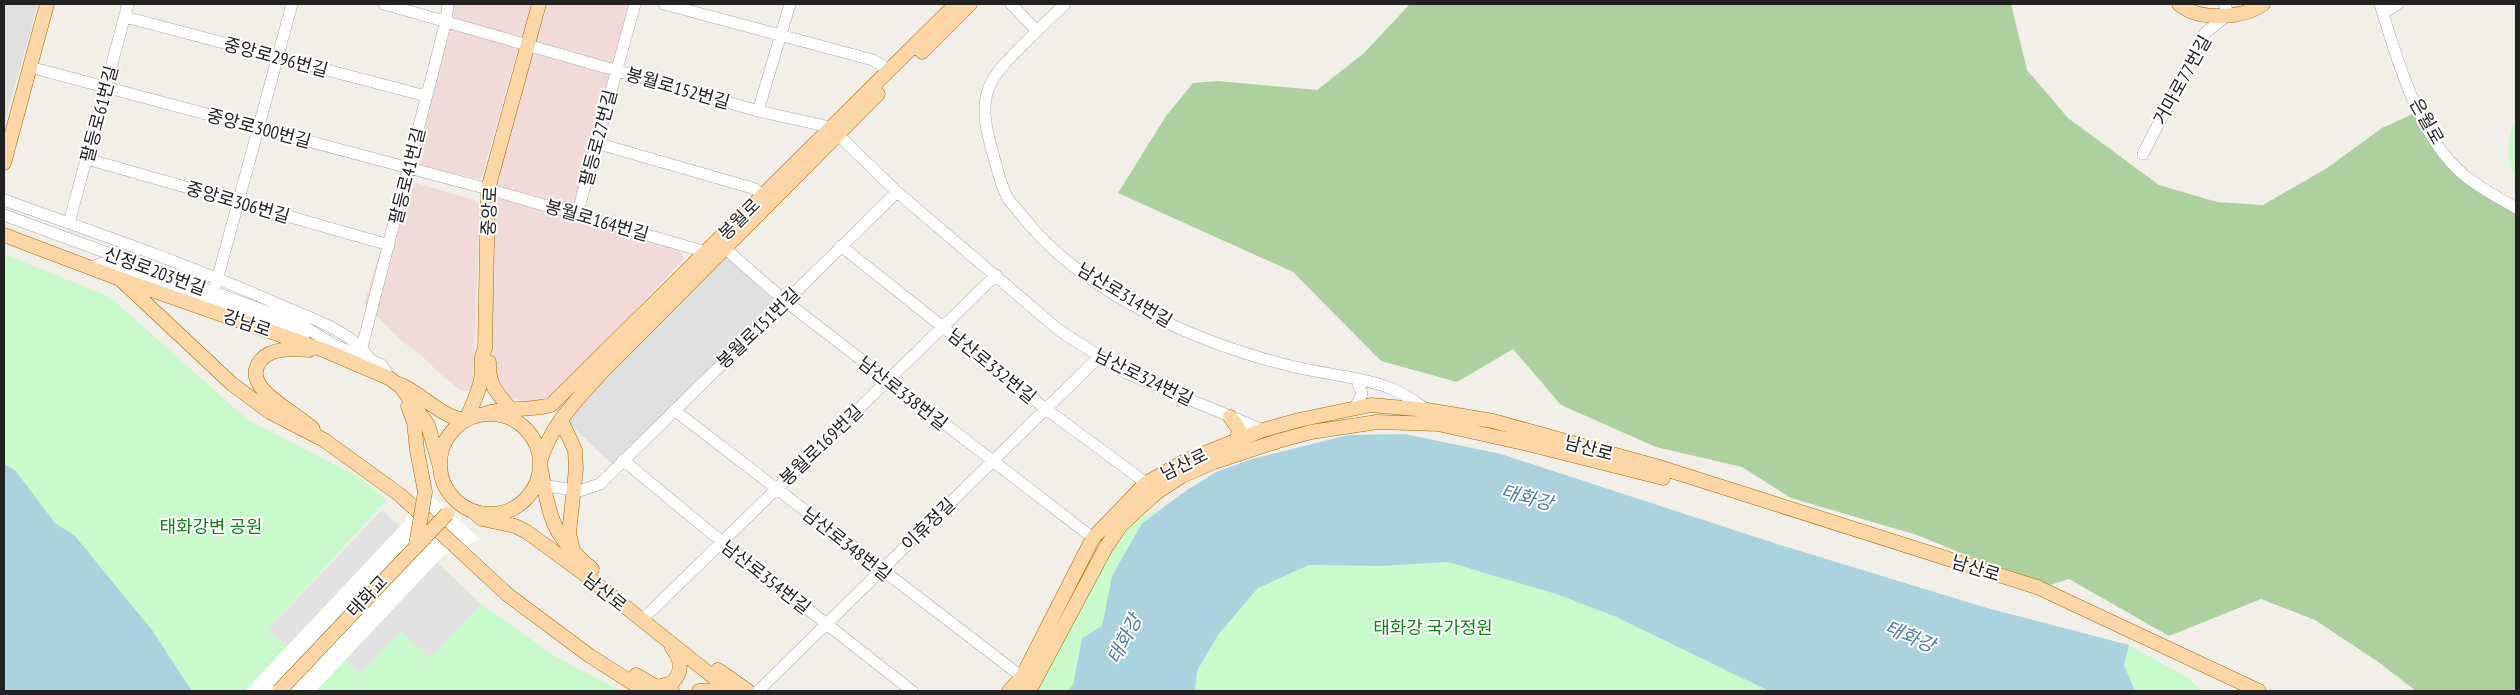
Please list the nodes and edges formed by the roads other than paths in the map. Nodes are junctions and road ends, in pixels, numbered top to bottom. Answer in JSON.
{"nodes":[{"id":1,"x":47,"y":4,"type":"edge"},
{"id":2,"x":128,"y":4,"type":"edge"},
{"id":3,"x":292,"y":4,"type":"edge"},
{"id":4,"x":384,"y":4,"type":"edge"},
{"id":5,"x":448,"y":4,"type":"edge"},
{"id":6,"x":539,"y":4,"type":"edge"},
{"id":7,"x":635,"y":4,"type":"edge"},
{"id":8,"x":664,"y":4,"type":"edge"},
{"id":9,"x":790,"y":4,"type":"edge"},
{"id":10,"x":956,"y":4,"type":"edge"},
{"id":11,"x":970,"y":4,"type":"edge"},
{"id":12,"x":1011,"y":4,"type":"edge"},
{"id":13,"x":1066,"y":4,"type":"edge"},
{"id":14,"x":2179,"y":4,"type":"edge"},
{"id":15,"x":2263,"y":4,"type":"edge"},
{"id":16,"x":2398,"y":4,"type":"edge"},
{"id":17,"x":2226,"y":9,"type":"edge"},
{"id":18,"x":2382,"y":9,"type":"edge"},
{"id":19,"x":125,"y":17,"type":"junction"},
{"id":20,"x":446,"y":21,"type":"junction"},
{"id":21,"x":1037,"y":31,"type":"junction"},
{"id":22,"x":780,"y":36,"type":"junction"},
{"id":23,"x":528,"y":44,"type":"junction"},
{"id":24,"x":277,"y":58,"type":"junction"},
{"id":25,"x":30,"y":67,"type":"junction"},
{"id":26,"x":616,"y":70,"type":"junction"},
{"id":27,"x":889,"y":70,"type":"junction"},
{"id":28,"x":107,"y":88,"type":"junction"},
{"id":29,"x":426,"y":96,"type":"junction"},
{"id":30,"x":758,"y":111,"type":"junction"},
{"id":31,"x":258,"y":128,"type":"junction"},
{"id":32,"x":833,"y":131,"type":"junction"},
{"id":33,"x":596,"y":143,"type":"junction"},
{"id":34,"x":2143,"y":154,"type":"dead end"},
{"id":35,"x":87,"y":159,"type":"junction"},
{"id":36,"x":4,"y":163,"type":"edge"},
{"id":37,"x":409,"y":168,"type":"junction"},
{"id":38,"x":488,"y":189,"type":"junction"},
{"id":39,"x":896,"y":192,"type":"junction"},
{"id":40,"x":767,"y":198,"type":"junction"},
{"id":41,"x":4,"y":200,"type":"edge"},
{"id":42,"x":238,"y":201,"type":"junction"},
{"id":43,"x":2516,"y":208,"type":"edge"},
{"id":44,"x":577,"y":214,"type":"junction"},
{"id":45,"x":4,"y":215,"type":"edge"},
{"id":46,"x":69,"y":223,"type":"junction"},
{"id":47,"x":4,"y":235,"type":"edge"},
{"id":48,"x":721,"y":244,"type":"junction"},
{"id":49,"x":389,"y":245,"type":"junction"},
{"id":50,"x":841,"y":246,"type":"junction"},
{"id":51,"x":706,"y":252,"type":"junction"},
{"id":52,"x":90,"y":267,"type":"junction"},
{"id":53,"x":992,"y":272,"type":"junction"},
{"id":54,"x":218,"y":277,"type":"junction"},
{"id":55,"x":120,"y":279,"type":"junction"},
{"id":56,"x":213,"y":292,"type":"junction"},
{"id":57,"x":784,"y":301,"type":"junction"},
{"id":58,"x":943,"y":327,"type":"junction"},
{"id":59,"x":329,"y":347,"type":"junction"},
{"id":60,"x":362,"y":347,"type":"junction"},
{"id":61,"x":485,"y":349,"type":"junction"},
{"id":62,"x":1099,"y":357,"type":"junction"},
{"id":63,"x":370,"y":359,"type":"junction"},
{"id":64,"x":1356,"y":378,"type":"junction"},
{"id":65,"x":393,"y":380,"type":"junction"},
{"id":66,"x":888,"y":381,"type":"junction"},
{"id":67,"x":1355,"y":408,"type":"junction"},
{"id":68,"x":510,"y":409,"type":"junction"},
{"id":69,"x":1046,"y":409,"type":"junction"},
{"id":70,"x":674,"y":410,"type":"junction"},
{"id":71,"x":1427,"y":410,"type":"junction"},
{"id":72,"x":488,"y":414,"type":"junction"},
{"id":73,"x":1230,"y":417,"type":"junction"},
{"id":74,"x":466,"y":420,"type":"junction"},
{"id":75,"x":560,"y":420,"type":"junction"},
{"id":76,"x":1438,"y":424,"type":"junction"},
{"id":77,"x":524,"y":427,"type":"junction"},
{"id":78,"x":1263,"y":430,"type":"junction"},
{"id":79,"x":324,"y":440,"type":"junction"},
{"id":80,"x":1237,"y":440,"type":"junction"},
{"id":81,"x":623,"y":460,"type":"junction"},
{"id":82,"x":992,"y":461,"type":"junction"},
{"id":83,"x":540,"y":463,"type":"junction"},
{"id":84,"x":440,"y":467,"type":"junction"},
{"id":85,"x":1146,"y":482,"type":"junction"},
{"id":86,"x":540,"y":485,"type":"junction"},
{"id":87,"x":776,"y":489,"type":"junction"},
{"id":88,"x":573,"y":490,"type":"junction"},
{"id":89,"x":457,"y":502,"type":"junction"},
{"id":90,"x":471,"y":510,"type":"junction"},
{"id":91,"x":1093,"y":538,"type":"junction"},
{"id":92,"x":722,"y":542,"type":"junction"},
{"id":93,"x":416,"y":545,"type":"junction"},
{"id":94,"x":573,"y":552,"type":"junction"},
{"id":95,"x":881,"y":570,"type":"junction"},
{"id":96,"x":646,"y":616,"type":"junction"},
{"id":97,"x":826,"y":624,"type":"junction"},
{"id":98,"x":662,"y":636,"type":"junction"},
{"id":99,"x":1022,"y":677,"type":"junction"},
{"id":100,"x":728,"y":687,"type":"edge"},
{"id":101,"x":651,"y":689,"type":"edge"},
{"id":102,"x":279,"y":691,"type":"edge"},
{"id":103,"x":672,"y":691,"type":"edge"},
{"id":104,"x":700,"y":691,"type":"edge"},
{"id":105,"x":748,"y":691,"type":"edge"},
{"id":106,"x":758,"y":691,"type":"edge"},
{"id":107,"x":912,"y":691,"type":"edge"},
{"id":108,"x":1009,"y":691,"type":"edge"},
{"id":109,"x":1025,"y":691,"type":"edge"},
{"id":110,"x":2241,"y":691,"type":"edge"},
{"id":111,"x":2259,"y":691,"type":"edge"}],
"edges":[{"from":1,"to":25,"type":"main road"},
{"from":2,"to":19,"type":"street","name":"팔등로61번길"},
{"from":3,"to":24,"type":"street"},
{"from":4,"to":20,"type":"street","name":"봉월로152번길"},
{"from":5,"to":20,"type":"street","name":"팔등로41번길"},
{"from":6,"to":23,"type":"main road","name":"중앙로"},
{"from":7,"to":26,"type":"street","name":"팔등로27번길"},
{"from":8,"to":22,"type":"street"},
{"from":9,"to":22,"type":"street"},
{"from":10,"to":27,"type":"main road"},
{"from":11,"to":32,"type":"main road"},
{"from":12,"to":21,"type":"street"},
{"from":13,"to":21,"type":"street","name":"남산로314번길"},
{"from":14,"to":17,"type":"main road"},
{"from":15,"to":17,"type":"main road"},
{"from":16,"to":18,"type":"street"},
{"from":17,"to":34,"type":"street","name":"거마로77번길"},
{"from":18,"to":43,"type":"street","name":"은월로"},
{"from":19,"to":24,"type":"street","name":"중앙로296번길"},
{"from":19,"to":28,"type":"street","name":"팔등로61번길"},
{"from":20,"to":23,"type":"street","name":"봉월로152번길"},
{"from":20,"to":29,"type":"street","name":"팔등로41번길"},
{"from":21,"to":64,"type":"street","name":"남산로314번길"},
{"from":22,"to":27,"type":"street"},
{"from":22,"to":30,"type":"street"},
{"from":23,"to":26,"type":"street","name":"봉월로152번길"},
{"from":23,"to":38,"type":"main road","name":"중앙로"},
{"from":24,"to":29,"type":"street","name":"중앙로296번길"},
{"from":24,"to":31,"type":"street"},
{"from":25,"to":28,"type":"street","name":"중앙로300번길"},
{"from":25,"to":36,"type":"main road"},
{"from":26,"to":30,"type":"street","name":"봉월로152번길"},
{"from":26,"to":33,"type":"street","name":"팔등로27번길"},
{"from":27,"to":32,"type":"main road"},
{"from":28,"to":31,"type":"street","name":"중앙로300번길"},
{"from":28,"to":35,"type":"street","name":"팔등로61번길"},
{"from":29,"to":37,"type":"street","name":"팔등로41번길"},
{"from":30,"to":32,"type":"street","name":"봉월로152번길"},
{"from":31,"to":37,"type":"street","name":"중앙로300번길"},
{"from":31,"to":42,"type":"street"},
{"from":32,"to":39,"type":"street"},
{"from":32,"to":40,"type":"main road"},
{"from":33,"to":40,"type":"street"},
{"from":33,"to":44,"type":"street","name":"팔등로27번길"},
{"from":35,"to":42,"type":"street","name":"중앙로306번길"},
{"from":35,"to":46,"type":"street","name":"팔등로61번길"},
{"from":37,"to":38,"type":"street","name":"중앙로300번길"},
{"from":37,"to":49,"type":"street","name":"팔등로41번길"},
{"from":38,"to":44,"type":"street","name":"봉월로164번길"},
{"from":38,"to":61,"type":"main road","name":"중앙로"},
{"from":39,"to":50,"type":"street","name":"봉월로151번길"},
{"from":39,"to":53,"type":"street","name":"남산로324번길"},
{"from":40,"to":48,"type":"main road"},
{"from":41,"to":46,"type":"street"},
{"from":42,"to":49,"type":"street","name":"중앙로306번길"},
{"from":42,"to":54,"type":"street"},
{"from":44,"to":51,"type":"street","name":"봉월로164번길"},
{"from":45,"to":56,"type":"street","name":"신정로203번길"},
{"from":46,"to":54,"type":"street"},
{"from":47,"to":52,"type":"main road","name":"강남로"},
{"from":48,"to":51,"type":"main road","name":"봉월로"},
{"from":48,"to":57,"type":"street","name":"남산로338번길"},
{"from":48,"to":75,"type":"main road"},
{"from":49,"to":60,"type":"street","name":"팔등로41번길"},
{"from":50,"to":57,"type":"street","name":"봉월로151번길"},
{"from":50,"to":58,"type":"street","name":"남산로332번길"},
{"from":51,"to":68,"type":"main road","name":"봉월로"},
{"from":52,"to":55,"type":"main road","name":"강남로"},
{"from":52,"to":59,"type":"street"},
{"from":53,"to":58,"type":"street","name":"봉월로169번길"},
{"from":53,"to":62,"type":"street","name":"남산로324번길"},
{"from":54,"to":56,"type":"street"},
{"from":54,"to":60,"type":"street"},
{"from":55,"to":59,"type":"main road","name":"강남로"},
{"from":55,"to":79,"type":"main road"},
{"from":56,"to":59,"type":"street","name":"신정로203번길"},
{"from":57,"to":66,"type":"street","name":"남산로338번길"},
{"from":57,"to":70,"type":"street","name":"봉월로151번길"},
{"from":58,"to":66,"type":"street","name":"봉월로169번길"},
{"from":58,"to":69,"type":"street","name":"남산로332번길"},
{"from":59,"to":63,"type":"street"},
{"from":59,"to":65,"type":"main road","name":"강남로"},
{"from":59,"to":79,"type":"main road"},
{"from":60,"to":63,"type":"street"},
{"from":61,"to":68,"type":"main road"},
{"from":61,"to":74,"type":"main road","name":"중앙로"},
{"from":62,"to":69,"type":"street","name":"이휴정길"},
{"from":62,"to":73,"type":"street","name":"남산로324번길"},
{"from":63,"to":65,"type":"street"},
{"from":64,"to":67,"type":"street"},
{"from":64,"to":71,"type":"street","name":"남산로314번길"},
{"from":65,"to":74,"type":"main road","name":"강남로"},
{"from":65,"to":84,"type":"main road"},
{"from":65,"to":93,"type":"main road","bridge":true},
{"from":66,"to":82,"type":"street","name":"남산로338번길"},
{"from":66,"to":87,"type":"street","name":"봉월로169번길"},
{"from":67,"to":71,"type":"main road","name":"남산로"},
{"from":67,"to":78,"type":"main road","name":"남산로"},
{"from":68,"to":72,"type":"main road","name":"봉월로"},
{"from":68,"to":77,"type":"main road"},
{"from":69,"to":82,"type":"street","name":"이휴정길"},
{"from":69,"to":85,"type":"street","name":"남산로332번길"},
{"from":70,"to":81,"type":"street","name":"봉월로151번길"},
{"from":70,"to":87,"type":"street","name":"남산로348번길"},
{"from":71,"to":76,"type":"street","name":"남산로314번길"},
{"from":71,"to":111,"type":"main road","name":"남산로"},
{"from":72,"to":74,"type":"main road"},
{"from":72,"to":77,"type":"main road"},
{"from":73,"to":78,"type":"street","name":"남산로324번길"},
{"from":73,"to":80,"type":"main road"},
{"from":74,"to":84,"type":"main road"},
{"from":75,"to":83,"type":"main road"},
{"from":75,"to":88,"type":"main road"},
{"from":76,"to":109,"type":"main road","name":"남산로"},
{"from":76,"to":110,"type":"main road","name":"남산로"},
{"from":77,"to":83,"type":"main road"},
{"from":78,"to":80,"type":"main road","name":"남산로"},
{"from":79,"to":101,"type":"main road"},
{"from":80,"to":85,"type":"main road","name":"남산로"},
{"from":81,"to":88,"type":"street","name":"봉월로151번길"},
{"from":81,"to":92,"type":"street","name":"남산로354번길"},
{"from":82,"to":91,"type":"street","name":"남산로338번길"},
{"from":82,"to":95,"type":"street","name":"이휴정길"},
{"from":83,"to":86,"type":"main road"},
{"from":84,"to":89,"type":"main road"},
{"from":85,"to":91,"type":"main road","name":"남산로"},
{"from":86,"to":88,"type":"street","name":"봉월로151번길"},
{"from":86,"to":90,"type":"main road"},
{"from":86,"to":94,"type":"main road","name":"남산로"},
{"from":87,"to":92,"type":"street","name":"봉월로169번길"},
{"from":87,"to":95,"type":"street","name":"남산로348번길"},
{"from":88,"to":94,"type":"main road"},
{"from":89,"to":90,"type":"main road"},
{"from":89,"to":93,"type":"main road","name":"태화교","bridge":true},
{"from":90,"to":98,"type":"main road","name":"남산로"},
{"from":91,"to":99,"type":"main road","name":"남산로"},
{"from":92,"to":96,"type":"street","name":"봉월로169번길"},
{"from":92,"to":97,"type":"street","name":"남산로354번길"},
{"from":93,"to":102,"type":"main road","name":"태화교","bridge":true},
{"from":94,"to":96,"type":"main road","name":"남산로"},
{"from":95,"to":97,"type":"street","name":"이휴정길"},
{"from":95,"to":99,"type":"street","name":"남산로348번길"},
{"from":96,"to":100,"type":"main road","name":"남산로"},
{"from":97,"to":106,"type":"street","name":"이휴정길"},
{"from":97,"to":107,"type":"street","name":"남산로354번길"},
{"from":98,"to":100,"type":"main road","name":"남산로"},
{"from":98,"to":101,"type":"main road"},
{"from":99,"to":108,"type":"main road","name":"남산로"},
{"from":100,"to":104,"type":"main road"},
{"from":100,"to":105,"type":"main road"},
{"from":101,"to":103,"type":"main road"}]}
